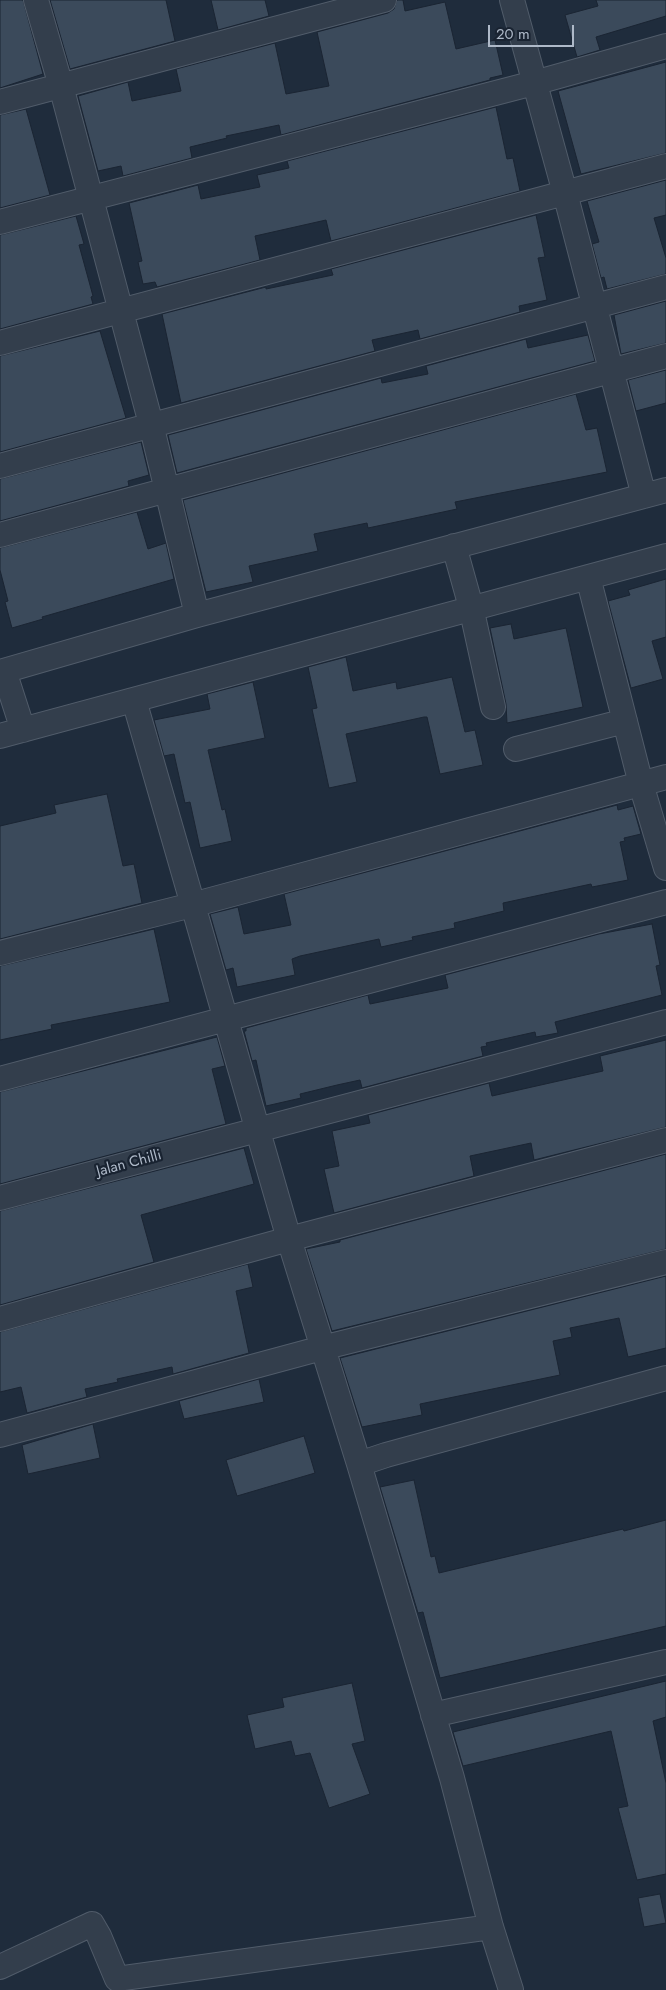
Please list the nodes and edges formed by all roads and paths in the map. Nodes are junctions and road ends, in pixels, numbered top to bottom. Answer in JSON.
{"nodes":[{"id":1,"x":36,"y":0,"type":"edge"},
{"id":2,"x":384,"y":0,"type":"edge"},
{"id":3,"x":512,"y":0,"type":"edge"},
{"id":4,"x":666,"y":46,"type":"edge"},
{"id":5,"x":534,"y":83,"type":"junction"},
{"id":6,"x":61,"y":86,"type":"junction"},
{"id":7,"x":0,"y":102,"type":"edge"},
{"id":8,"x":666,"y":166,"type":"edge"},
{"id":9,"x":565,"y":193,"type":"junction"},
{"id":10,"x":91,"y":198,"type":"junction"},
{"id":11,"x":0,"y":222,"type":"edge"},
{"id":12,"x":666,"y":287,"type":"edge"},
{"id":13,"x":594,"y":306,"type":"junction"},
{"id":14,"x":121,"y":310,"type":"junction"},
{"id":15,"x":0,"y":343,"type":"edge"},
{"id":16,"x":666,"y":356,"type":"edge"},
{"id":17,"x":610,"y":370,"type":"junction"},
{"id":18,"x":151,"y":424,"type":"junction"},
{"id":19,"x":0,"y":466,"type":"edge"},
{"id":20,"x":165,"y":490,"type":"junction"},
{"id":21,"x":655,"y":493,"type":"edge"},
{"id":22,"x":0,"y":535,"type":"edge"},
{"id":23,"x":454,"y":546,"type":"junction"},
{"id":24,"x":666,"y":556,"type":"edge"},
{"id":25,"x":588,"y":577,"type":"junction"},
{"id":26,"x":471,"y":607,"type":"junction"},
{"id":27,"x":197,"y":615,"type":"junction"},
{"id":28,"x":2,"y":671,"type":"edge"},
{"id":29,"x":134,"y":700,"type":"junction"},
{"id":30,"x":493,"y":707,"type":"dead end"},
{"id":31,"x":625,"y":721,"type":"junction"},
{"id":32,"x":23,"y":730,"type":"junction"},
{"id":33,"x":0,"y":736,"type":"edge"},
{"id":34,"x":516,"y":748,"type":"dead end"},
{"id":35,"x":666,"y":777,"type":"edge"},
{"id":36,"x":641,"y":784,"type":"junction"},
{"id":37,"x":666,"y":868,"type":"edge"},
{"id":38,"x":666,"y":902,"type":"edge"},
{"id":39,"x":192,"y":905,"type":"junction"},
{"id":40,"x":0,"y":953,"type":"edge"},
{"id":41,"x":225,"y":1019,"type":"junction"},
{"id":42,"x":666,"y":1022,"type":"edge"},
{"id":43,"x":0,"y":1079,"type":"edge"},
{"id":44,"x":258,"y":1130,"type":"junction"},
{"id":45,"x":666,"y":1140,"type":"edge"},
{"id":46,"x":0,"y":1198,"type":"edge"},
{"id":47,"x":288,"y":1239,"type":"junction"},
{"id":48,"x":666,"y":1262,"type":"edge"},
{"id":49,"x":0,"y":1319,"type":"edge"},
{"id":50,"x":322,"y":1348,"type":"junction"},
{"id":51,"x":666,"y":1378,"type":"edge"},
{"id":52,"x":0,"y":1435,"type":"edge"},
{"id":53,"x":359,"y":1464,"type":"junction"},
{"id":54,"x":666,"y":1662,"type":"edge"},
{"id":55,"x":433,"y":1715,"type":"junction"},
{"id":56,"x":491,"y":1926,"type":"junction"},
{"id":57,"x":0,"y":1967,"type":"edge"},
{"id":58,"x":511,"y":1990,"type":"edge"}],
"edges":[{"from":1,"to":6,"type":"street"},
{"from":2,"to":6,"type":"street"},
{"from":3,"to":5,"type":"street"},
{"from":4,"to":5,"type":"street"},
{"from":5,"to":9,"type":"street"},
{"from":5,"to":10,"type":"street"},
{"from":6,"to":7,"type":"street"},
{"from":6,"to":10,"type":"street"},
{"from":8,"to":9,"type":"street"},
{"from":9,"to":13,"type":"street"},
{"from":9,"to":14,"type":"street"},
{"from":10,"to":11,"type":"street"},
{"from":10,"to":14,"type":"street"},
{"from":12,"to":13,"type":"street"},
{"from":13,"to":17,"type":"street"},
{"from":13,"to":18,"type":"street"},
{"from":14,"to":15,"type":"street"},
{"from":14,"to":18,"type":"street"},
{"from":16,"to":17,"type":"street"},
{"from":17,"to":20,"type":"street"},
{"from":17,"to":21,"type":"street"},
{"from":18,"to":19,"type":"street"},
{"from":18,"to":20,"type":"street"},
{"from":20,"to":22,"type":"street"},
{"from":20,"to":27,"type":"street"},
{"from":21,"to":23,"type":"street"},
{"from":23,"to":26,"type":"street"},
{"from":23,"to":27,"type":"street"},
{"from":24,"to":25,"type":"street"},
{"from":25,"to":26,"type":"street"},
{"from":25,"to":31,"type":"street"},
{"from":26,"to":29,"type":"street"},
{"from":26,"to":30,"type":"street"},
{"from":27,"to":28,"type":"street"},
{"from":28,"to":32,"type":"street"},
{"from":29,"to":32,"type":"street"},
{"from":29,"to":39,"type":"street"},
{"from":31,"to":34,"type":"street"},
{"from":31,"to":36,"type":"street"},
{"from":32,"to":33,"type":"street"},
{"from":35,"to":36,"type":"street"},
{"from":36,"to":37,"type":"street"},
{"from":36,"to":39,"type":"street"},
{"from":38,"to":41,"type":"street"},
{"from":39,"to":40,"type":"street"},
{"from":39,"to":41,"type":"street"},
{"from":41,"to":43,"type":"street"},
{"from":41,"to":44,"type":"street"},
{"from":42,"to":44,"type":"street","name":"Jalan Chilli"},
{"from":44,"to":46,"type":"street","name":"Jalan Chilli"},
{"from":44,"to":47,"type":"street"},
{"from":45,"to":47,"type":"street"},
{"from":47,"to":49,"type":"street"},
{"from":47,"to":50,"type":"street"},
{"from":48,"to":50,"type":"street"},
{"from":50,"to":52,"type":"street"},
{"from":50,"to":53,"type":"street"},
{"from":51,"to":53,"type":"street"},
{"from":53,"to":55,"type":"street"},
{"from":54,"to":55,"type":"street"},
{"from":55,"to":56,"type":"street"},
{"from":56,"to":57,"type":"street"},
{"from":56,"to":58,"type":"street"}]}
